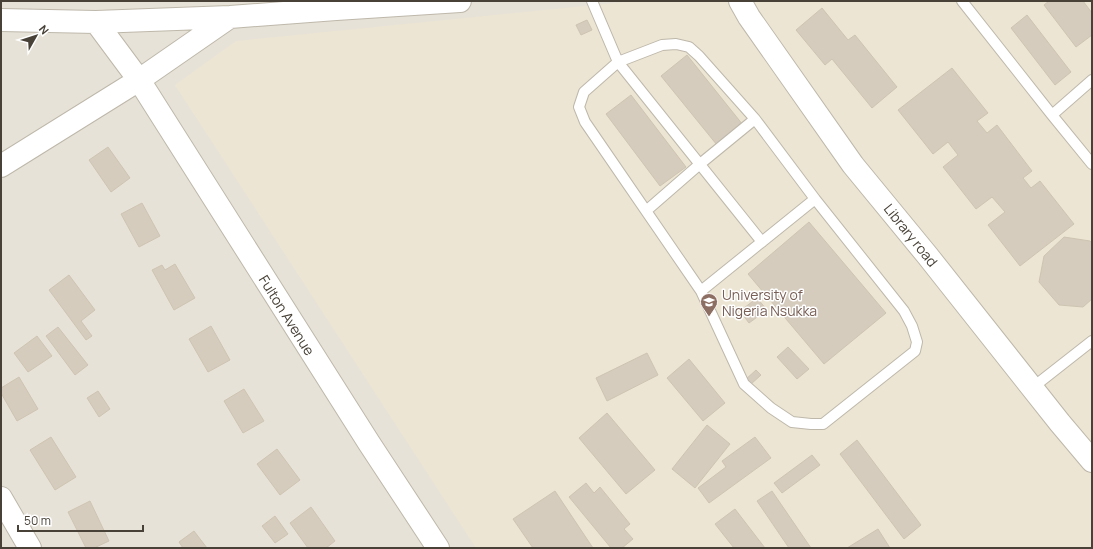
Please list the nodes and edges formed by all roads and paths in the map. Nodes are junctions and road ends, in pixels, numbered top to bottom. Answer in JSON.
{"nodes":[{"id":1,"x":460,"y":1,"type":"edge"},
{"id":2,"x":592,"y":1,"type":"edge"},
{"id":3,"x":740,"y":1,"type":"edge"},
{"id":4,"x":962,"y":1,"type":"edge"},
{"id":5,"x":230,"y":17,"type":"junction"},
{"id":6,"x":1,"y":20,"type":"edge"},
{"id":7,"x":96,"y":22,"type":"junction"},
{"id":8,"x":618,"y":62,"type":"junction"},
{"id":9,"x":139,"y":80,"type":"junction"},
{"id":10,"x":1092,"y":80,"type":"edge"},
{"id":11,"x":1052,"y":115,"type":"junction"},
{"id":12,"x":754,"y":119,"type":"junction"},
{"id":13,"x":700,"y":164,"type":"junction"},
{"id":14,"x":1092,"y":164,"type":"edge"},
{"id":15,"x":1,"y":166,"type":"edge"},
{"id":16,"x":815,"y":199,"type":"junction"},
{"id":17,"x":646,"y":211,"type":"junction"},
{"id":18,"x":762,"y":242,"type":"junction"},
{"id":19,"x":701,"y":291,"type":"junction"},
{"id":20,"x":1091,"y":344,"type":"edge"},
{"id":21,"x":1032,"y":388,"type":"junction"},
{"id":22,"x":1092,"y":461,"type":"edge"},
{"id":23,"x":1,"y":498,"type":"edge"},
{"id":24,"x":30,"y":548,"type":"edge"},
{"id":25,"x":438,"y":548,"type":"edge"}],
"edges":[{"from":1,"to":5,"type":"street"},
{"from":2,"to":8,"type":"lane"},
{"from":3,"to":21,"type":"street","name":"Library road"},
{"from":4,"to":11,"type":"lane"},
{"from":5,"to":7,"type":"street"},
{"from":5,"to":9,"type":"street"},
{"from":6,"to":7,"type":"street"},
{"from":7,"to":9,"type":"street","name":"Fulton Avenue"},
{"from":8,"to":12,"type":"lane"},
{"from":8,"to":13,"type":"lane"},
{"from":8,"to":17,"type":"lane"},
{"from":9,"to":15,"type":"street"},
{"from":9,"to":25,"type":"street","name":"Fulton Avenue"},
{"from":10,"to":11,"type":"lane"},
{"from":11,"to":14,"type":"lane"},
{"from":12,"to":13,"type":"lane"},
{"from":12,"to":16,"type":"lane"},
{"from":13,"to":17,"type":"lane"},
{"from":13,"to":18,"type":"lane"},
{"from":16,"to":18,"type":"lane"},
{"from":16,"to":19,"type":"lane"},
{"from":17,"to":19,"type":"lane"},
{"from":18,"to":19,"type":"lane"},
{"from":20,"to":21,"type":"lane"},
{"from":21,"to":22,"type":"street","name":"Library road"},
{"from":23,"to":24,"type":"street"}]}
